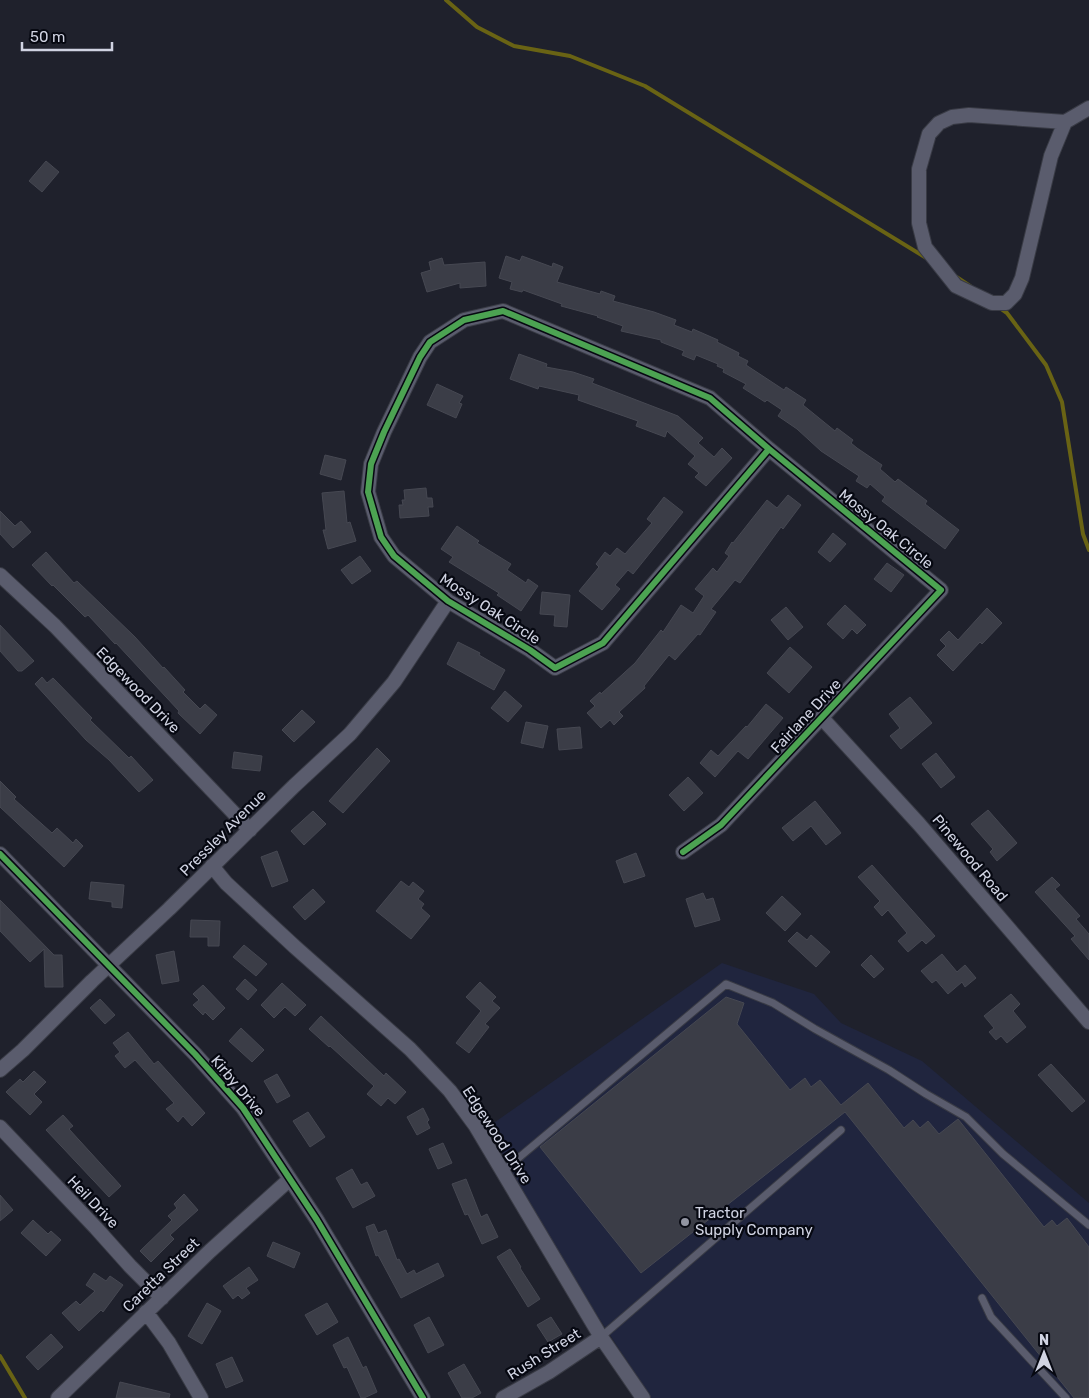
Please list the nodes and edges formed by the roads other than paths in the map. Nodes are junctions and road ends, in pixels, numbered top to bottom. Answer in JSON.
{"nodes":[{"id":1,"x":1089,"y":108,"type":"edge"},
{"id":2,"x":1066,"y":122,"type":"junction"},
{"id":3,"x":769,"y":449,"type":"junction"},
{"id":4,"x":0,"y":575,"type":"edge"},
{"id":5,"x":941,"y":590,"type":"joint"},
{"id":6,"x":448,"y":601,"type":"junction"},
{"id":7,"x":822,"y":718,"type":"junction"},
{"id":8,"x":250,"y":830,"type":"junction"},
{"id":9,"x":684,"y":852,"type":"dead end"},
{"id":10,"x":0,"y":854,"type":"edge"},
{"id":11,"x":212,"y":866,"type":"junction"},
{"id":12,"x":108,"y":965,"type":"junction"},
{"id":13,"x":1089,"y":1022,"type":"edge"},
{"id":14,"x":0,"y":1070,"type":"edge"},
{"id":15,"x":0,"y":1128,"type":"edge"},
{"id":16,"x":841,"y":1130,"type":"dead end"},
{"id":17,"x":503,"y":1171,"type":"junction"},
{"id":18,"x":290,"y":1179,"type":"junction"},
{"id":19,"x":1089,"y":1225,"type":"edge"},
{"id":20,"x":162,"y":1298,"type":"junction"},
{"id":21,"x":982,"y":1298,"type":"dead end"},
{"id":22,"x":146,"y":1312,"type":"junction"},
{"id":23,"x":601,"y":1337,"type":"junction"},
{"id":24,"x":58,"y":1398,"type":"edge"},
{"id":25,"x":201,"y":1398,"type":"edge"},
{"id":26,"x":423,"y":1398,"type":"edge"},
{"id":27,"x":503,"y":1398,"type":"edge"},
{"id":28,"x":643,"y":1398,"type":"edge"},
{"id":29,"x":1066,"y":1398,"type":"edge"}],
"edges":[{"from":1,"to":2,"type":"street"},
{"from":2,"to":2,"type":"street"},
{"from":3,"to":5,"type":"street","name":"Mossy Oak Circle"},
{"from":3,"to":6,"type":"street","name":"Mossy Oak Circle"},
{"from":3,"to":6,"type":"street","name":"Mossy Oak Circle"},
{"from":4,"to":8,"type":"street","name":"Edgewood Drive"},
{"from":5,"to":7,"type":"street","name":"Fairlane Drive"},
{"from":6,"to":8,"type":"street","name":"Pressley Avenue"},
{"from":7,"to":9,"type":"street","name":"Fairlane Drive"},
{"from":7,"to":13,"type":"street","name":"Pinewood Road"},
{"from":8,"to":11,"type":"street","name":"Pressley Avenue"},
{"from":10,"to":12,"type":"street","name":"Kirby Drive"},
{"from":11,"to":12,"type":"street","name":"Pressley Avenue"},
{"from":11,"to":17,"type":"street","name":"Edgewood Drive"},
{"from":12,"to":14,"type":"street","name":"Pressley Avenue"},
{"from":12,"to":18,"type":"street","name":"Kirby Drive"},
{"from":15,"to":20,"type":"street","name":"Heil Drive"},
{"from":16,"to":23,"type":"lane"},
{"from":17,"to":19,"type":"lane"},
{"from":17,"to":23,"type":"street","name":"Edgewood Drive"},
{"from":18,"to":20,"type":"street","name":"Caretta Street"},
{"from":18,"to":26,"type":"street","name":"Kirby Drive"},
{"from":20,"to":22,"type":"street","name":"Caretta Street"},
{"from":21,"to":29,"type":"lane"},
{"from":22,"to":24,"type":"street","name":"Caretta Street"},
{"from":22,"to":25,"type":"street"},
{"from":23,"to":27,"type":"street","name":"Rush Street"},
{"from":23,"to":28,"type":"street","name":"Edgewood Drive"}]}
